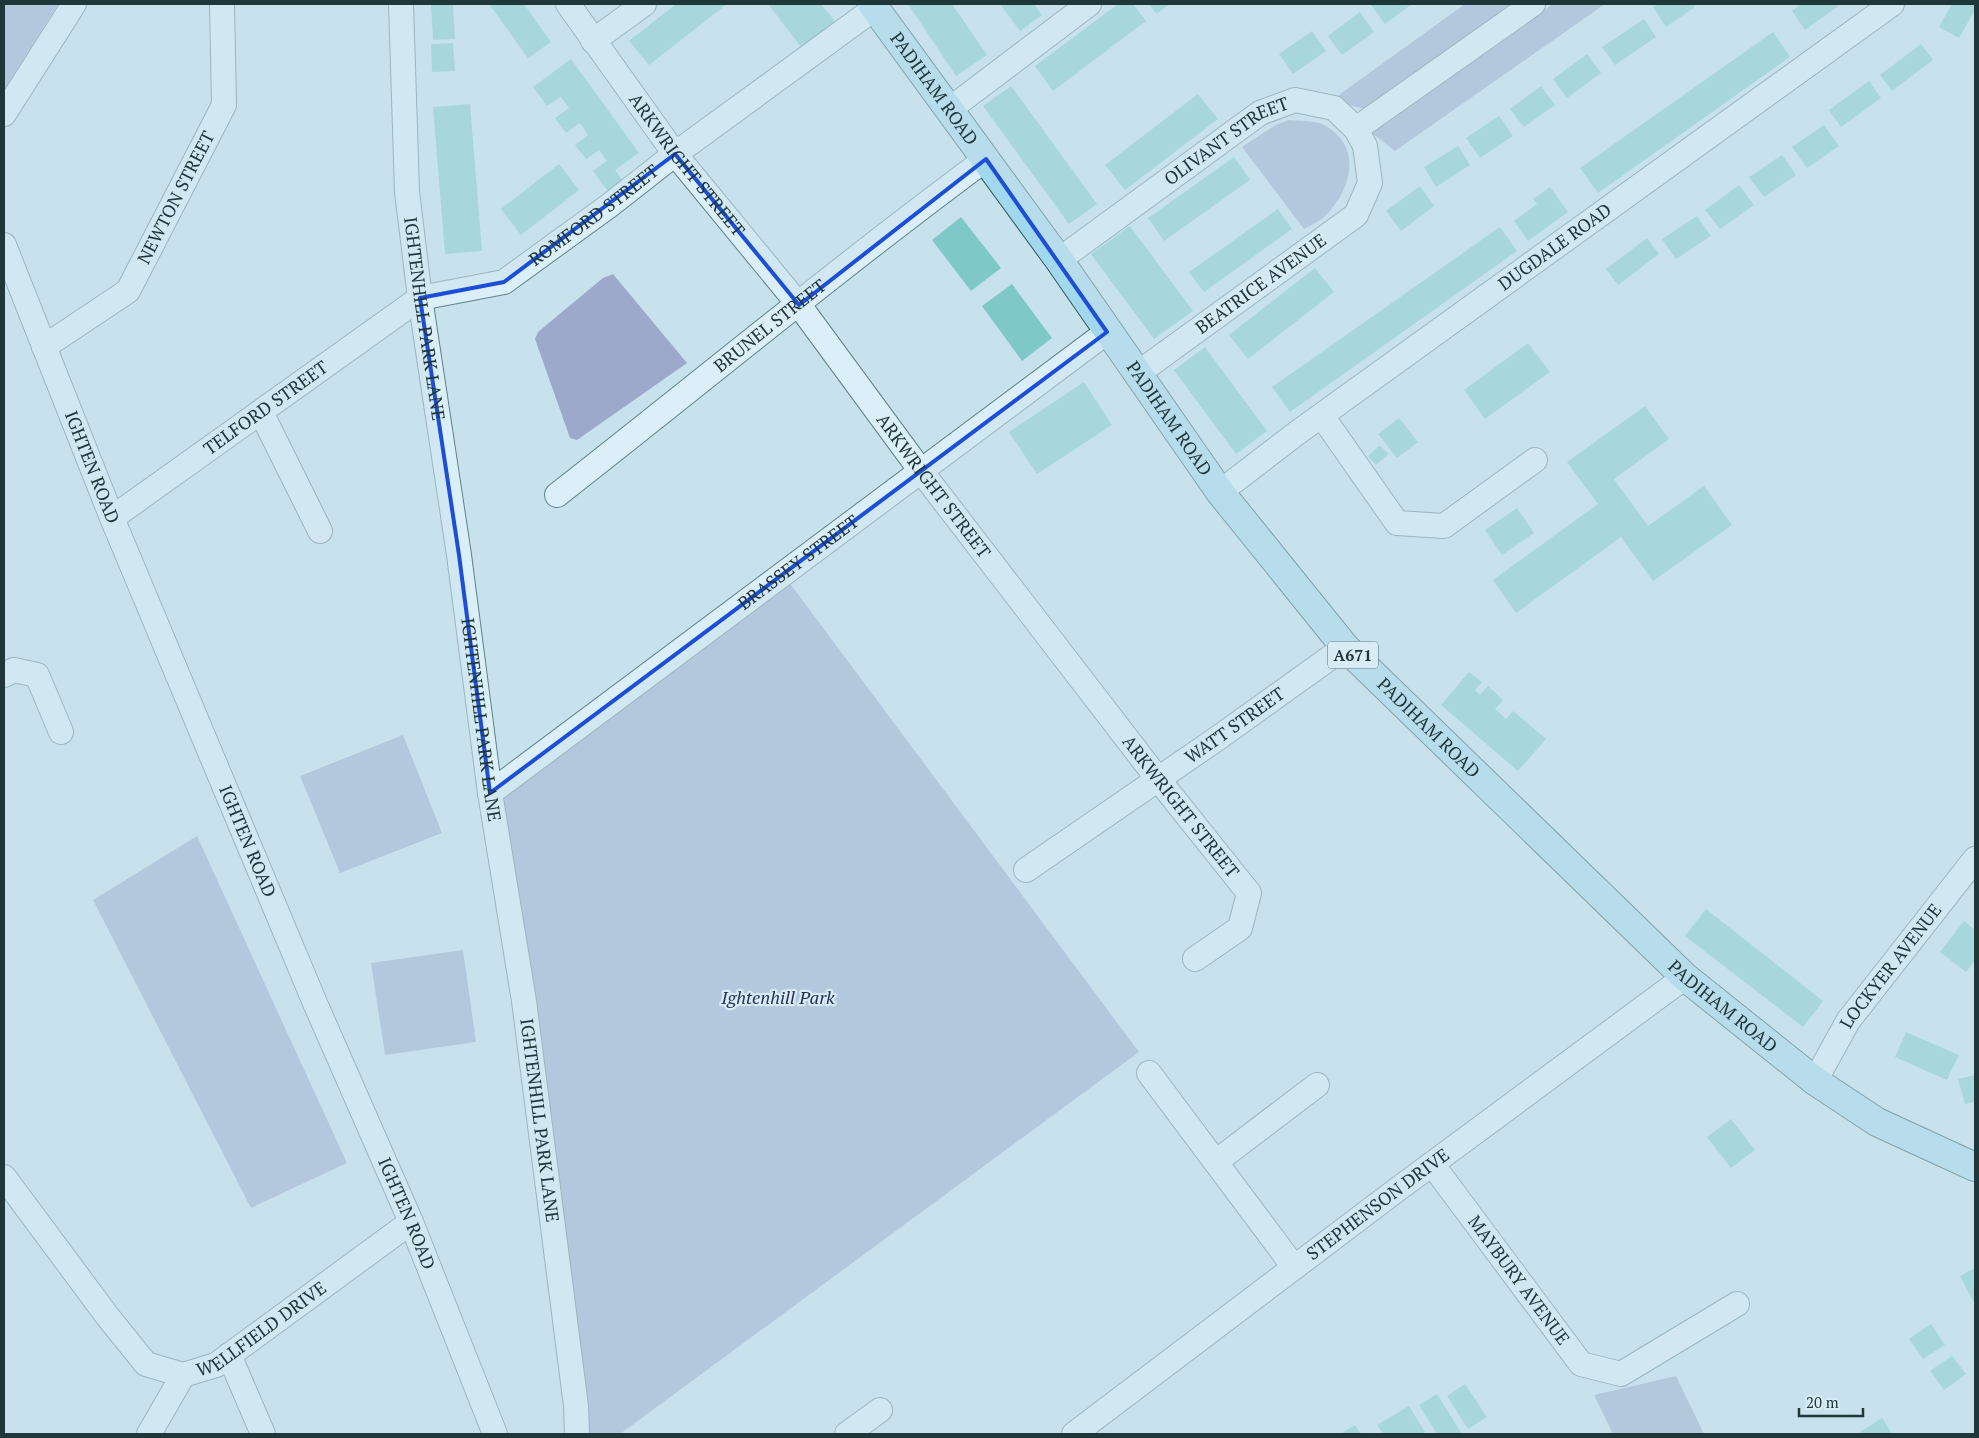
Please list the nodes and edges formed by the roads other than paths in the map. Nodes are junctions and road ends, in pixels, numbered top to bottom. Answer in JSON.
{"nodes":[{"id":1,"x":74,"y":4,"type":"edge"},
{"id":2,"x":222,"y":4,"type":"edge"},
{"id":3,"x":401,"y":4,"type":"edge"},
{"id":4,"x":568,"y":4,"type":"edge"},
{"id":5,"x":644,"y":4,"type":"edge"},
{"id":6,"x":1089,"y":4,"type":"edge"},
{"id":7,"x":1533,"y":4,"type":"edge"},
{"id":8,"x":1892,"y":4,"type":"edge"},
{"id":9,"x":874,"y":6,"type":"edge"},
{"id":10,"x":1063,"y":12,"type":"edge"},
{"id":11,"x":593,"y":41,"type":"junction"},
{"id":12,"x":950,"y":109,"type":"junction"},
{"id":13,"x":4,"y":114,"type":"edge"},
{"id":14,"x":1356,"y":129,"type":"junction"},
{"id":15,"x":675,"y":154,"type":"junction"},
{"id":16,"x":986,"y":159,"type":"junction"},
{"id":17,"x":1370,"y":183,"type":"joint"},
{"id":18,"x":4,"y":245,"type":"edge"},
{"id":19,"x":1059,"y":260,"type":"junction"},
{"id":20,"x":420,"y":298,"type":"junction"},
{"id":21,"x":799,"y":305,"type":"junction"},
{"id":22,"x":1108,"y":332,"type":"junction"},
{"id":23,"x":44,"y":348,"type":"junction"},
{"id":24,"x":1137,"y":374,"type":"junction"},
{"id":25,"x":261,"y":412,"type":"junction"},
{"id":26,"x":1322,"y":416,"type":"junction"},
{"id":27,"x":1535,"y":460,"type":"dead end"},
{"id":28,"x":921,"y":471,"type":"junction"},
{"id":29,"x":1220,"y":492,"type":"junction"},
{"id":30,"x":557,"y":495,"type":"dead end"},
{"id":31,"x":112,"y":518,"type":"junction"},
{"id":32,"x":320,"y":531,"type":"dead end"},
{"id":33,"x":1345,"y":647,"type":"junction"},
{"id":34,"x":4,"y":675,"type":"edge"},
{"id":35,"x":61,"y":732,"type":"dead end"},
{"id":36,"x":1158,"y":778,"type":"junction"},
{"id":37,"x":490,"y":793,"type":"junction"},
{"id":38,"x":1975,"y":859,"type":"edge"},
{"id":39,"x":1026,"y":870,"type":"dead end"},
{"id":40,"x":1195,"y":959,"type":"dead end"},
{"id":41,"x":1685,"y":977,"type":"junction"},
{"id":42,"x":1149,"y":1074,"type":"dead end"},
{"id":43,"x":1815,"y":1081,"type":"junction"},
{"id":44,"x":1317,"y":1085,"type":"dead end"},
{"id":45,"x":1216,"y":1161,"type":"junction"},
{"id":46,"x":1432,"y":1164,"type":"junction"},
{"id":47,"x":1975,"y":1167,"type":"edge"},
{"id":48,"x":4,"y":1177,"type":"edge"},
{"id":49,"x":411,"y":1222,"type":"junction"},
{"id":50,"x":1294,"y":1267,"type":"junction"},
{"id":51,"x":1737,"y":1304,"type":"dead end"},
{"id":52,"x":229,"y":1355,"type":"junction"},
{"id":53,"x":183,"y":1375,"type":"junction"},
{"id":54,"x":880,"y":1410,"type":"dead end"},
{"id":55,"x":149,"y":1434,"type":"edge"},
{"id":56,"x":263,"y":1434,"type":"edge"},
{"id":57,"x":495,"y":1434,"type":"edge"},
{"id":58,"x":577,"y":1434,"type":"edge"},
{"id":59,"x":848,"y":1434,"type":"edge"},
{"id":60,"x":1074,"y":1434,"type":"edge"}],
"edges":[{"from":1,"to":13,"type":"street"},
{"from":2,"to":23,"type":"street","name":"NEWTON STREET"},
{"from":3,"to":20,"type":"street","name":"IGHTENHILL PARK LANE"},
{"from":4,"to":11,"type":"street","name":"ARKWRIGHT STREET"},
{"from":5,"to":11,"type":"street"},
{"from":6,"to":10,"type":"street"},
{"from":7,"to":14,"type":"street"},
{"from":8,"to":26,"type":"street","name":"DUGDALE ROAD"},
{"from":9,"to":12,"type":"main road","name":"PADIHAM ROAD","number":"A671"},
{"from":9,"to":15,"type":"street","name":"ROMFORD STREET"},
{"from":10,"to":12,"type":"street"},
{"from":11,"to":15,"type":"street","name":"ARKWRIGHT STREET"},
{"from":12,"to":16,"type":"main road","name":"PADIHAM ROAD","number":"A671"},
{"from":14,"to":17,"type":"street","name":"OLIVANT STREET"},
{"from":14,"to":19,"type":"street","name":"OLIVANT STREET"},
{"from":15,"to":20,"type":"street","name":"ROMFORD STREET"},
{"from":15,"to":21,"type":"street","name":"ARKWRIGHT STREET"},
{"from":16,"to":19,"type":"main road","name":"PADIHAM ROAD","number":"A671"},
{"from":16,"to":21,"type":"street","name":"BRUNEL STREET"},
{"from":17,"to":24,"type":"street","name":"BEATRICE AVENUE"},
{"from":18,"to":23,"type":"street","name":"IGHTEN ROAD"},
{"from":19,"to":22,"type":"main road","name":"PADIHAM ROAD","number":"A671"},
{"from":20,"to":25,"type":"street","name":"TELFORD STREET"},
{"from":20,"to":37,"type":"street","name":"IGHTENHILL PARK LANE"},
{"from":21,"to":28,"type":"street","name":"ARKWRIGHT STREET"},
{"from":21,"to":30,"type":"street","name":"BRUNEL STREET"},
{"from":22,"to":24,"type":"main road","name":"PADIHAM ROAD","number":"A671"},
{"from":22,"to":28,"type":"street","name":"BRASSEY STREET"},
{"from":23,"to":31,"type":"street","name":"IGHTEN ROAD"},
{"from":24,"to":29,"type":"main road","name":"PADIHAM ROAD","number":"A671"},
{"from":25,"to":31,"type":"street","name":"TELFORD STREET"},
{"from":25,"to":32,"type":"street"},
{"from":26,"to":27,"type":"street"},
{"from":26,"to":29,"type":"street","name":"DUGDALE ROAD"},
{"from":28,"to":36,"type":"street","name":"ARKWRIGHT STREET"},
{"from":28,"to":37,"type":"street","name":"BRASSEY STREET"},
{"from":29,"to":33,"type":"main road","name":"PADIHAM ROAD","number":"A671"},
{"from":31,"to":49,"type":"street","name":"IGHTEN ROAD"},
{"from":33,"to":36,"type":"street","name":"WATT STREET"},
{"from":33,"to":41,"type":"main road","name":"PADIHAM ROAD","number":"A671"},
{"from":34,"to":35,"type":"street"},
{"from":36,"to":39,"type":"street","name":"WATT STREET"},
{"from":36,"to":40,"type":"street","name":"ARKWRIGHT STREET"},
{"from":37,"to":58,"type":"street","name":"IGHTENHILL PARK LANE"},
{"from":38,"to":43,"type":"street","name":"LOCKYER AVENUE"},
{"from":41,"to":43,"type":"main road","name":"PADIHAM ROAD","number":"A671"},
{"from":41,"to":46,"type":"street","name":"STEPHENSON DRIVE"},
{"from":42,"to":45,"type":"street"},
{"from":43,"to":47,"type":"main road","name":"PADIHAM ROAD","number":"A671"},
{"from":44,"to":45,"type":"street"},
{"from":45,"to":50,"type":"street"},
{"from":46,"to":50,"type":"street","name":"STEPHENSON DRIVE"},
{"from":46,"to":51,"type":"street","name":"MAYBURY AVENUE"},
{"from":48,"to":53,"type":"street","name":"WELLFIELD DRIVE"},
{"from":49,"to":52,"type":"street","name":"WELLFIELD DRIVE"},
{"from":49,"to":57,"type":"street","name":"IGHTEN ROAD"},
{"from":50,"to":60,"type":"street","name":"STEPHENSON DRIVE"},
{"from":52,"to":53,"type":"street","name":"WELLFIELD DRIVE"},
{"from":52,"to":56,"type":"street"},
{"from":53,"to":55,"type":"street"},
{"from":54,"to":59,"type":"street"}]}
